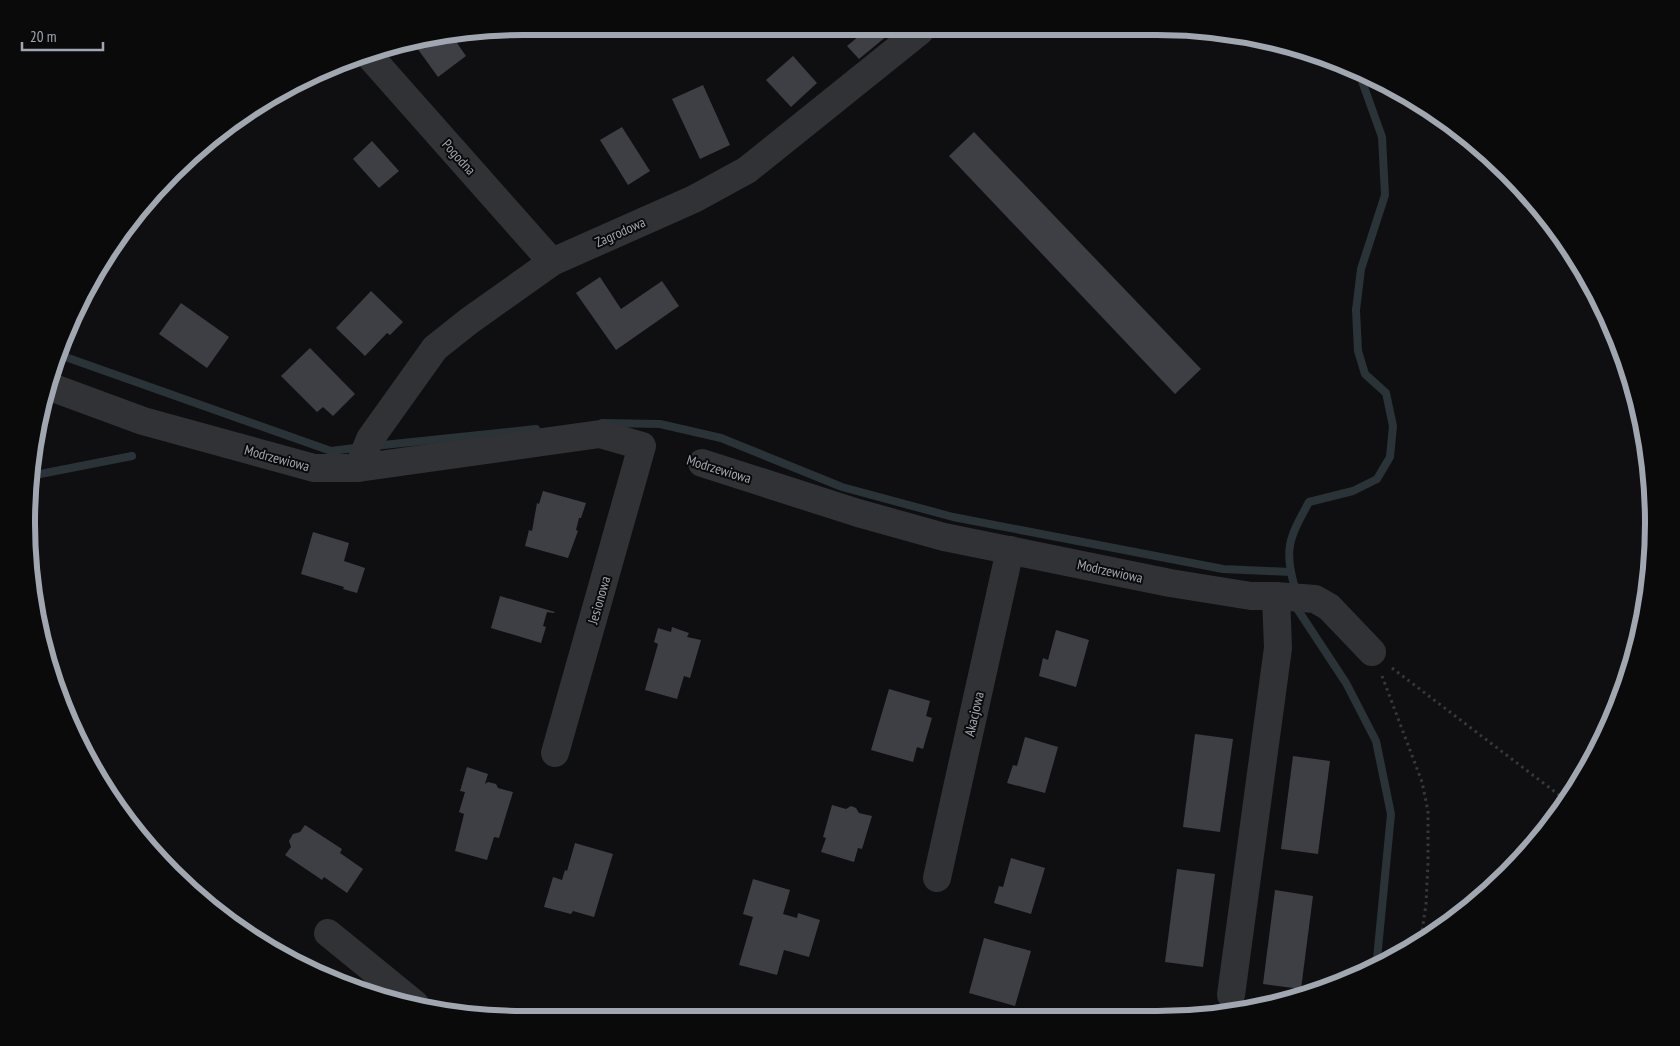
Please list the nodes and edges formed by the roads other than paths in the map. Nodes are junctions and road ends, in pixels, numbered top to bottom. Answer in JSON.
{"nodes":[{"id":1,"x":915,"y":35,"type":"edge"},
{"id":2,"x":372,"y":59,"type":"edge"},
{"id":3,"x":552,"y":262,"type":"junction"},
{"id":4,"x":54,"y":388,"type":"edge"},
{"id":5,"x":642,"y":446,"type":"joint"},
{"id":6,"x":702,"y":463,"type":"dead end"},
{"id":7,"x":358,"y":468,"type":"junction"},
{"id":8,"x":1010,"y":550,"type":"junction"},
{"id":9,"x":1276,"y":596,"type":"junction"},
{"id":10,"x":1372,"y":652,"type":"road end"},
{"id":11,"x":556,"y":753,"type":"dead end"},
{"id":12,"x":937,"y":878,"type":"dead end"},
{"id":13,"x":328,"y":933,"type":"dead end"},
{"id":14,"x":1231,"y":995,"type":"dead end"},
{"id":15,"x":405,"y":996,"type":"edge"}],
"edges":[{"from":1,"to":3,"type":"street","name":"Zagrodowa"},
{"from":2,"to":3,"type":"street","name":"Pogodna"},
{"from":3,"to":7,"type":"street","name":"Zagrodowa"},
{"from":4,"to":7,"type":"street","name":"Modrzewiowa"},
{"from":5,"to":7,"type":"street","name":"Modrzewiowa"},
{"from":5,"to":11,"type":"street","name":"Jesionowa"},
{"from":6,"to":8,"type":"street","name":"Modrzewiowa"},
{"from":8,"to":9,"type":"street","name":"Modrzewiowa"},
{"from":8,"to":12,"type":"street","name":"Akacjowa"},
{"from":9,"to":10,"type":"street","name":"Modrzewiowa"},
{"from":9,"to":14,"type":"street"},
{"from":13,"to":15,"type":"street"}]}
